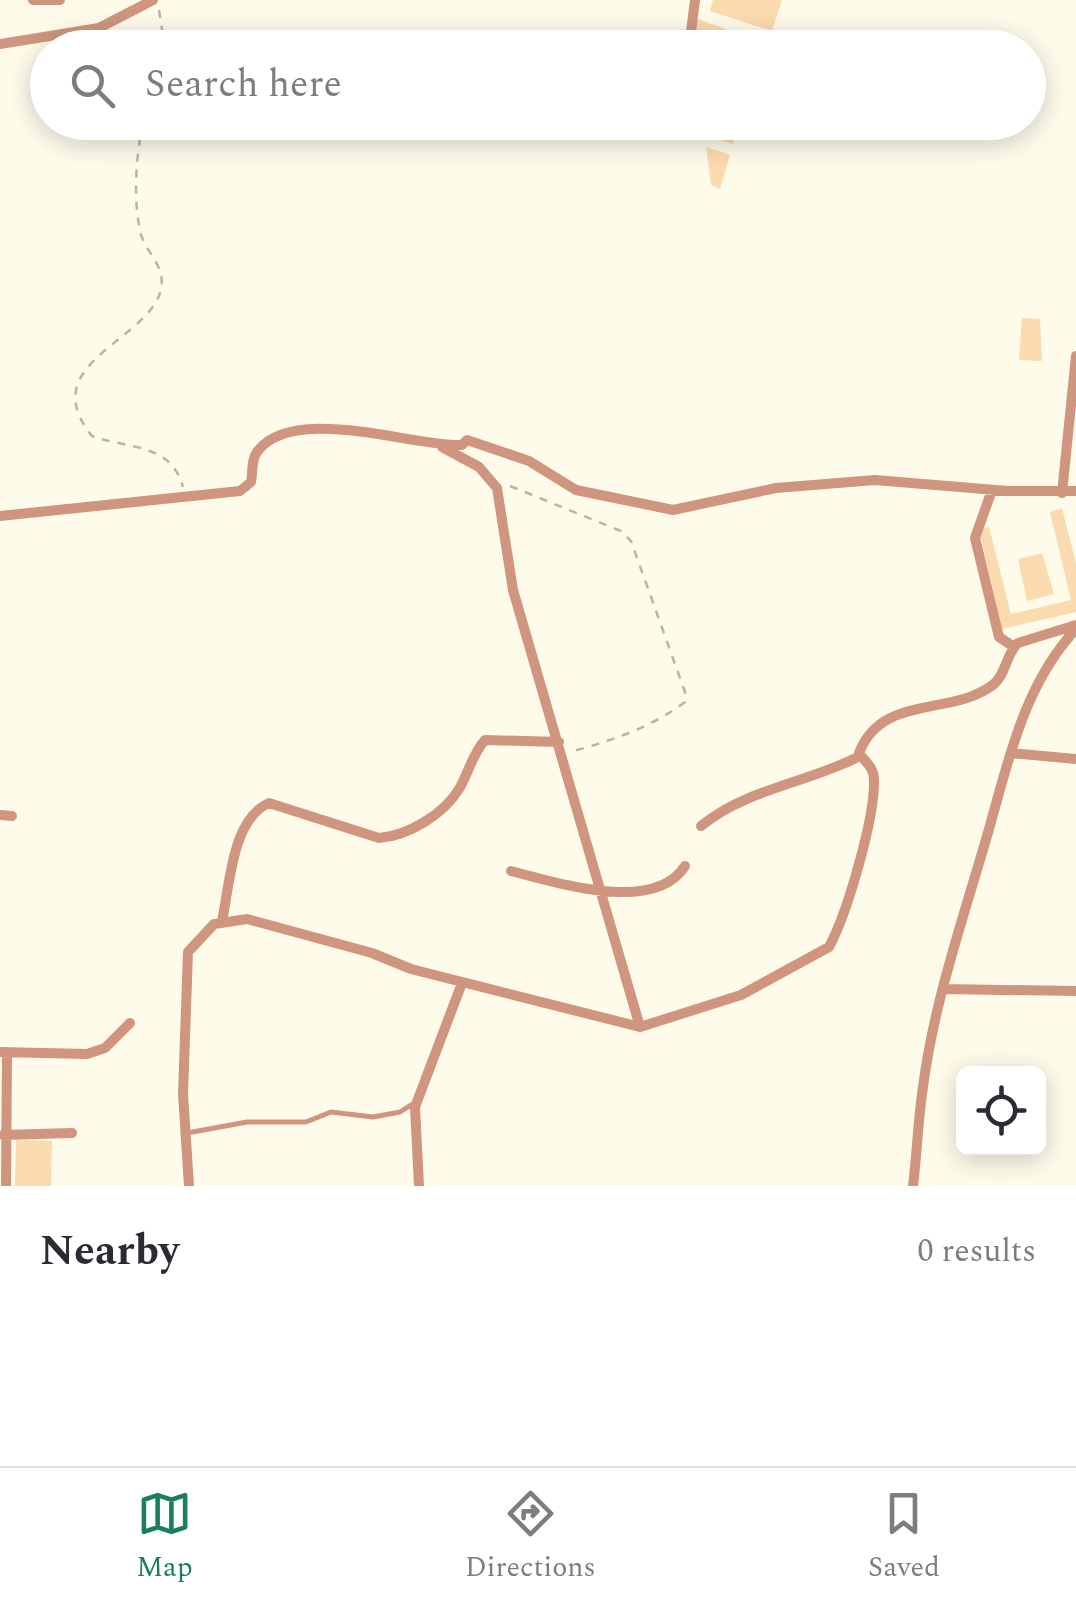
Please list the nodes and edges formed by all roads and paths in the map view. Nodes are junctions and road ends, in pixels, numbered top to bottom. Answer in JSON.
{"nodes":[{"id":1,"x":34,"y":0,"type":"edge"},
{"id":2,"x":60,"y":0,"type":"edge"},
{"id":3,"x":153,"y":0,"type":"edge"},
{"id":4,"x":695,"y":0,"type":"edge"},
{"id":5,"x":87,"y":30,"type":"edge"},
{"id":6,"x":164,"y":30,"type":"edge"},
{"id":7,"x":691,"y":30,"type":"edge"},
{"id":8,"x":30,"y":39,"type":"edge"},
{"id":9,"x":0,"y":44,"type":"edge"},
{"id":10,"x":140,"y":140,"type":"edge"},
{"id":11,"x":1076,"y":356,"type":"edge"},
{"id":12,"x":440,"y":446,"type":"junction"},
{"id":13,"x":491,"y":476,"type":"junction"},
{"id":14,"x":992,"y":490,"type":"junction"},
{"id":15,"x":1076,"y":492,"type":"edge"},
{"id":16,"x":1062,"y":493,"type":"junction"},
{"id":17,"x":186,"y":498,"type":"junction"},
{"id":18,"x":0,"y":516,"type":"edge"},
{"id":19,"x":1076,"y":627,"type":"edge"},
{"id":20,"x":1014,"y":647,"type":"junction"},
{"id":21,"x":561,"y":748,"type":"junction"},
{"id":22,"x":1011,"y":753,"type":"junction"},
{"id":23,"x":860,"y":756,"type":"junction"},
{"id":24,"x":1076,"y":760,"type":"edge"},
{"id":25,"x":701,"y":826,"type":"dead end"},
{"id":26,"x":685,"y":866,"type":"dead end"},
{"id":27,"x":511,"y":871,"type":"dead end"},
{"id":28,"x":603,"y":894,"type":"junction"},
{"id":29,"x":222,"y":921,"type":"junction"},
{"id":30,"x":462,"y":982,"type":"junction"},
{"id":31,"x":943,"y":989,"type":"junction"},
{"id":32,"x":1076,"y":991,"type":"edge"},
{"id":33,"x":130,"y":1023,"type":"dead end"},
{"id":34,"x":640,"y":1027,"type":"junction"},
{"id":35,"x":4,"y":1052,"type":"edge"},
{"id":36,"x":416,"y":1101,"type":"junction"},
{"id":37,"x":72,"y":1133,"type":"dead end"},
{"id":38,"x":186,"y":1133,"type":"junction"},
{"id":39,"x":3,"y":1135,"type":"edge"},
{"id":40,"x":6,"y":1186,"type":"edge"},
{"id":41,"x":189,"y":1186,"type":"edge"},
{"id":42,"x":419,"y":1186,"type":"edge"},
{"id":43,"x":914,"y":1186,"type":"edge"}],
"edges":[{"from":1,"to":2,"type":"street"},
{"from":3,"to":5,"type":"street"},
{"from":3,"to":6,"type":"path"},
{"from":4,"to":7,"type":"street"},
{"from":8,"to":9,"type":"street"},
{"from":10,"to":17,"type":"path"},
{"from":11,"to":16,"type":"street"},
{"from":12,"to":13,"type":"street"},
{"from":12,"to":14,"type":"street"},
{"from":12,"to":17,"type":"street"},
{"from":13,"to":21,"type":"street"},
{"from":13,"to":21,"type":"path"},
{"from":14,"to":16,"type":"street"},
{"from":14,"to":20,"type":"street"},
{"from":15,"to":16,"type":"street"},
{"from":17,"to":18,"type":"street"},
{"from":19,"to":20,"type":"street"},
{"from":19,"to":22,"type":"street"},
{"from":20,"to":23,"type":"street"},
{"from":21,"to":28,"type":"street"},
{"from":21,"to":29,"type":"street"},
{"from":22,"to":24,"type":"street"},
{"from":22,"to":31,"type":"street"},
{"from":23,"to":25,"type":"street"},
{"from":23,"to":34,"type":"street"},
{"from":26,"to":28,"type":"street"},
{"from":27,"to":28,"type":"street"},
{"from":28,"to":34,"type":"street"},
{"from":29,"to":30,"type":"street"},
{"from":29,"to":38,"type":"street"},
{"from":30,"to":34,"type":"street"},
{"from":30,"to":36,"type":"street"},
{"from":31,"to":32,"type":"street"},
{"from":31,"to":43,"type":"street"},
{"from":33,"to":35,"type":"street"},
{"from":35,"to":39,"type":"street"},
{"from":36,"to":38,"type":"lane"},
{"from":36,"to":42,"type":"street"},
{"from":37,"to":39,"type":"street"},
{"from":38,"to":41,"type":"street"},
{"from":39,"to":40,"type":"street"}]}
